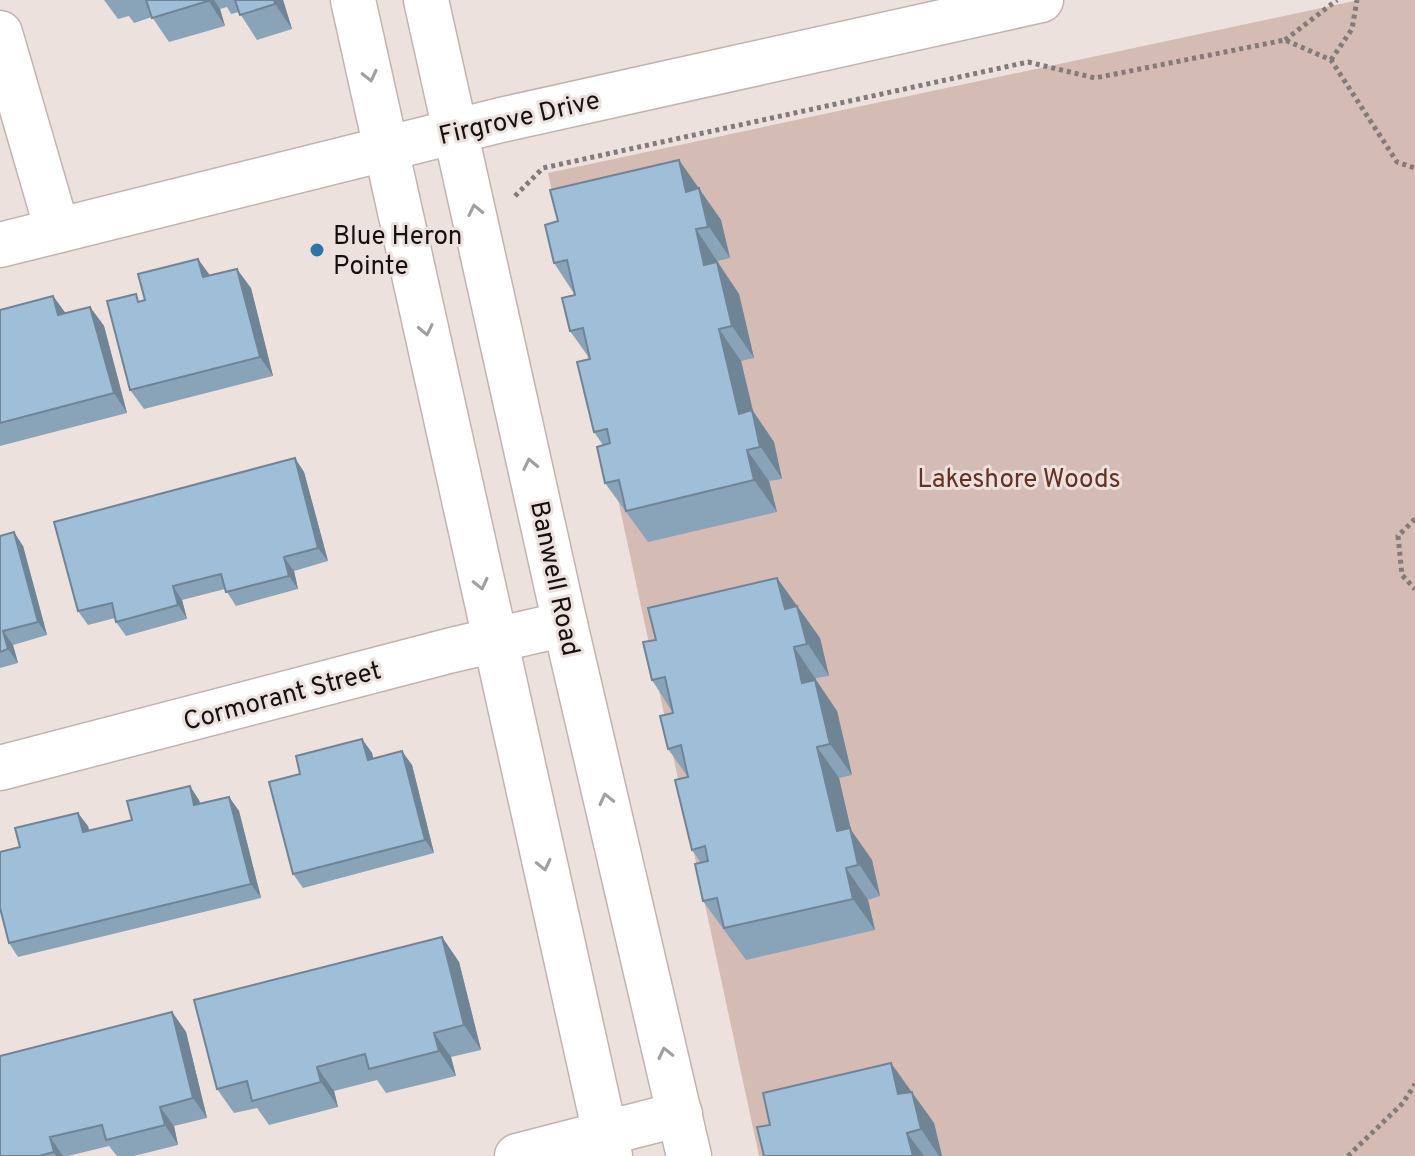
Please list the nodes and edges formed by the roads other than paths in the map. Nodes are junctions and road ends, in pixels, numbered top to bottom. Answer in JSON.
{"nodes":[{"id":1,"x":353,"y":0,"type":"edge"},
{"id":2,"x":426,"y":0,"type":"edge"},
{"id":3,"x":1041,"y":0,"type":"edge"},
{"id":4,"x":0,"y":33,"type":"edge"},
{"id":5,"x":457,"y":132,"type":"junction"},
{"id":6,"x":387,"y":148,"type":"junction"},
{"id":7,"x":57,"y":229,"type":"junction"},
{"id":8,"x":0,"y":245,"type":"edge"},
{"id":9,"x":565,"y":624,"type":"junction"},
{"id":10,"x":494,"y":639,"type":"junction"},
{"id":11,"x":0,"y":768,"type":"edge"},
{"id":12,"x":680,"y":1114,"type":"junction"},
{"id":13,"x":608,"y":1145,"type":"edge"},
{"id":14,"x":517,"y":1156,"type":"edge"},
{"id":15,"x":689,"y":1156,"type":"edge"}],
"edges":[{"from":1,"to":6,"type":"main road","one_way":true},
{"from":2,"to":5,"type":"main road","name":"Banwell Road"},
{"from":3,"to":5,"type":"main road","name":"Firgrove Drive"},
{"from":4,"to":7,"type":"main road"},
{"from":5,"to":6,"type":"main road","name":"Firgrove Drive"},
{"from":9,"to":5,"type":"main road","name":"Banwell Road","one_way":true},
{"from":6,"to":7,"type":"main road","name":"Firgrove Drive"},
{"from":6,"to":10,"type":"main road","one_way":true},
{"from":7,"to":8,"type":"main road","name":"Firgrove Drive"},
{"from":9,"to":10,"type":"main road","name":"Cormorant Street"},
{"from":12,"to":9,"type":"main road","name":"Banwell Road","one_way":true},
{"from":10,"to":11,"type":"main road","name":"Cormorant Street"},
{"from":10,"to":13,"type":"main road","one_way":true},
{"from":12,"to":13,"type":"main road"},
{"from":12,"to":15,"type":"main road","name":"Banwell Road"},
{"from":13,"to":14,"type":"main road"}]}
